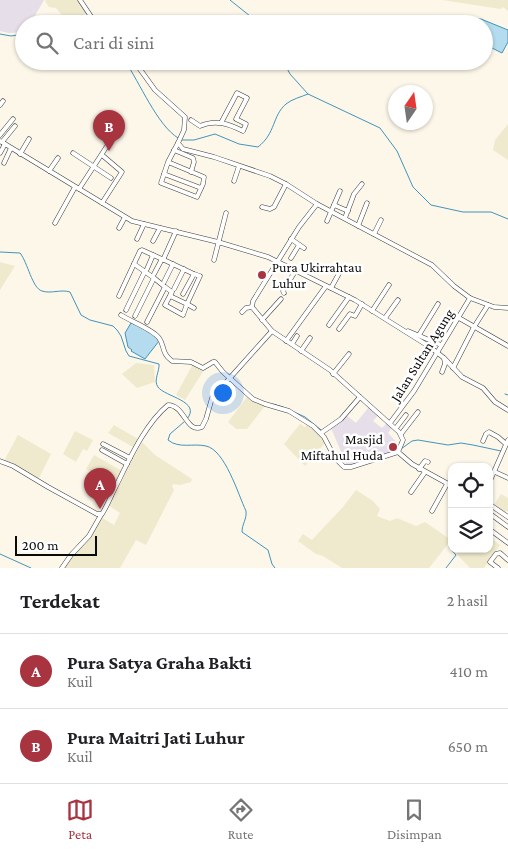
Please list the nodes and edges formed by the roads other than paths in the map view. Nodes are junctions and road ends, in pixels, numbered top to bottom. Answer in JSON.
{"nodes":[{"id":1,"x":80,"y":0,"type":"edge"},
{"id":2,"x":90,"y":15,"type":"edge"},
{"id":3,"x":141,"y":70,"type":"edge"},
{"id":4,"x":3,"y":101,"type":"dead end"},
{"id":5,"x":0,"y":105,"type":"edge"},
{"id":6,"x":13,"y":119,"type":"dead end"},
{"id":7,"x":236,"y":119,"type":"junction"},
{"id":8,"x":191,"y":120,"type":"dead end"},
{"id":9,"x":221,"y":123,"type":"junction"},
{"id":10,"x":15,"y":126,"type":"dead end"},
{"id":11,"x":232,"y":126,"type":"junction"},
{"id":12,"x":0,"y":136,"type":"edge"},
{"id":13,"x":29,"y":139,"type":"dead end"},
{"id":14,"x":179,"y":140,"type":"junction"},
{"id":15,"x":2,"y":142,"type":"edge"},
{"id":16,"x":108,"y":146,"type":"dead end"},
{"id":17,"x":11,"y":148,"type":"junction"},
{"id":18,"x":174,"y":150,"type":"junction"},
{"id":19,"x":0,"y":153,"type":"edge"},
{"id":20,"x":73,"y":153,"type":"dead end"},
{"id":21,"x":20,"y":154,"type":"junction"},
{"id":22,"x":102,"y":155,"type":"junction"},
{"id":23,"x":58,"y":158,"type":"dead end"},
{"id":24,"x":168,"y":162,"type":"junction"},
{"id":25,"x":4,"y":163,"type":"dead end"},
{"id":26,"x":239,"y":166,"type":"junction"},
{"id":27,"x":94,"y":167,"type":"junction"},
{"id":28,"x":50,"y":171,"type":"junction"},
{"id":29,"x":191,"y":172,"type":"junction"},
{"id":30,"x":164,"y":174,"type":"junction"},
{"id":31,"x":111,"y":178,"type":"dead end"},
{"id":32,"x":234,"y":181,"type":"dead end"},
{"id":33,"x":286,"y":184,"type":"junction"},
{"id":34,"x":362,"y":184,"type":"dead end"},
{"id":35,"x":77,"y":188,"type":"junction"},
{"id":36,"x":201,"y":188,"type":"junction"},
{"id":37,"x":340,"y":191,"type":"dead end"},
{"id":38,"x":102,"y":203,"type":"junction"},
{"id":39,"x":367,"y":203,"type":"dead end"},
{"id":40,"x":317,"y":204,"type":"junction"},
{"id":41,"x":334,"y":205,"type":"junction"},
{"id":42,"x":262,"y":207,"type":"dead end"},
{"id":43,"x":332,"y":211,"type":"junction"},
{"id":44,"x":348,"y":211,"type":"junction"},
{"id":45,"x":226,"y":213,"type":"dead end"},
{"id":46,"x":125,"y":217,"type":"junction"},
{"id":47,"x":344,"y":218,"type":"junction"},
{"id":48,"x":381,"y":220,"type":"dead end"},
{"id":49,"x":327,"y":221,"type":"dead end"},
{"id":50,"x":55,"y":223,"type":"dead end"},
{"id":51,"x":144,"y":224,"type":"junction"},
{"id":52,"x":358,"y":226,"type":"junction"},
{"id":53,"x":119,"y":228,"type":"dead end"},
{"id":54,"x":160,"y":228,"type":"junction"},
{"id":55,"x":176,"y":231,"type":"junction"},
{"id":56,"x":374,"y":234,"type":"junction"},
{"id":57,"x":137,"y":239,"type":"dead end"},
{"id":58,"x":291,"y":239,"type":"junction"},
{"id":59,"x":153,"y":241,"type":"dead end"},
{"id":60,"x":218,"y":242,"type":"junction"},
{"id":61,"x":299,"y":245,"type":"junction"},
{"id":62,"x":304,"y":248,"type":"dead end"},
{"id":63,"x":153,"y":255,"type":"junction"},
{"id":64,"x":291,"y":258,"type":"dead end"},
{"id":65,"x":162,"y":259,"type":"junction"},
{"id":66,"x":214,"y":260,"type":"dead end"},
{"id":67,"x":278,"y":261,"type":"junction"},
{"id":68,"x":134,"y":264,"type":"junction"},
{"id":69,"x":172,"y":264,"type":"junction"},
{"id":70,"x":342,"y":268,"type":"dead end"},
{"id":71,"x":184,"y":269,"type":"junction"},
{"id":72,"x":146,"y":270,"type":"junction"},
{"id":73,"x":204,"y":270,"type":"dead end"},
{"id":74,"x":296,"y":270,"type":"junction"},
{"id":75,"x":194,"y":274,"type":"junction"},
{"id":76,"x":154,"y":276,"type":"junction"},
{"id":77,"x":200,"y":276,"type":"junction"},
{"id":78,"x":165,"y":285,"type":"junction"},
{"id":79,"x":389,"y":285,"type":"dead end"},
{"id":80,"x":326,"y":286,"type":"junction"},
{"id":81,"x":331,"y":288,"type":"junction"},
{"id":82,"x":174,"y":289,"type":"dead end"},
{"id":83,"x":284,"y":293,"type":"dead end"},
{"id":84,"x":183,"y":294,"type":"dead end"},
{"id":85,"x":119,"y":296,"type":"dead end"},
{"id":86,"x":170,"y":296,"type":"junction"},
{"id":87,"x":349,"y":297,"type":"junction"},
{"id":88,"x":470,"y":298,"type":"junction"},
{"id":89,"x":281,"y":299,"type":"dead end"},
{"id":90,"x":398,"y":300,"type":"dead end"},
{"id":91,"x":187,"y":304,"type":"junction"},
{"id":92,"x":362,"y":304,"type":"junction"},
{"id":93,"x":438,"y":304,"type":"dead end"},
{"id":94,"x":488,"y":305,"type":"junction"},
{"id":95,"x":252,"y":307,"type":"junction"},
{"id":96,"x":194,"y":308,"type":"dead end"},
{"id":97,"x":508,"y":308,"type":"edge"},
{"id":98,"x":126,"y":310,"type":"dead end"},
{"id":99,"x":153,"y":310,"type":"junction"},
{"id":100,"x":372,"y":311,"type":"junction"},
{"id":101,"x":158,"y":312,"type":"dead end"},
{"id":102,"x":242,"y":312,"type":"dead end"},
{"id":103,"x":121,"y":315,"type":"dead end"},
{"id":104,"x":182,"y":315,"type":"junction"},
{"id":105,"x":135,"y":316,"type":"dead end"},
{"id":106,"x":189,"y":318,"type":"dead end"},
{"id":107,"x":385,"y":318,"type":"junction"},
{"id":108,"x":459,"y":318,"type":"junction"},
{"id":109,"x":262,"y":320,"type":"junction"},
{"id":110,"x":147,"y":322,"type":"dead end"},
{"id":111,"x":329,"y":325,"type":"dead end"},
{"id":112,"x":474,"y":327,"type":"junction"},
{"id":113,"x":339,"y":329,"type":"dead end"},
{"id":114,"x":406,"y":330,"type":"junction"},
{"id":115,"x":272,"y":331,"type":"junction"},
{"id":116,"x":419,"y":335,"type":"junction"},
{"id":117,"x":297,"y":336,"type":"dead end"},
{"id":118,"x":310,"y":338,"type":"dead end"},
{"id":119,"x":286,"y":341,"type":"junction"},
{"id":120,"x":292,"y":344,"type":"junction"},
{"id":121,"x":441,"y":345,"type":"junction"},
{"id":122,"x":508,"y":346,"type":"edge"},
{"id":123,"x":301,"y":351,"type":"junction"},
{"id":124,"x":437,"y":352,"type":"junction"},
{"id":125,"x":349,"y":354,"type":"dead end"},
{"id":126,"x":444,"y":358,"type":"junction"},
{"id":127,"x":453,"y":368,"type":"junction"},
{"id":128,"x":442,"y":372,"type":"dead end"},
{"id":129,"x":333,"y":374,"type":"junction"},
{"id":130,"x":230,"y":377,"type":"junction"},
{"id":131,"x":360,"y":397,"type":"junction"},
{"id":132,"x":508,"y":410,"type":"edge"},
{"id":133,"x":418,"y":412,"type":"dead end"},
{"id":134,"x":406,"y":415,"type":"dead end"},
{"id":135,"x":390,"y":423,"type":"junction"},
{"id":136,"x":396,"y":428,"type":"junction"},
{"id":137,"x":321,"y":433,"type":"junction"},
{"id":138,"x":401,"y":434,"type":"junction"},
{"id":139,"x":483,"y":440,"type":"dead end"},
{"id":140,"x":507,"y":442,"type":"edge"},
{"id":141,"x":103,"y":444,"type":"dead end"},
{"id":142,"x":102,"y":450,"type":"dead end"},
{"id":143,"x":398,"y":452,"type":"junction"},
{"id":144,"x":503,"y":452,"type":"junction"},
{"id":145,"x":508,"y":454,"type":"edge"},
{"id":146,"x":130,"y":458,"type":"junction"},
{"id":147,"x":427,"y":460,"type":"dead end"},
{"id":148,"x":0,"y":461,"type":"edge"},
{"id":149,"x":127,"y":464,"type":"junction"},
{"id":150,"x":419,"y":469,"type":"junction"},
{"id":151,"x":425,"y":472,"type":"junction"},
{"id":152,"x":495,"y":472,"type":"junction"},
{"id":153,"x":493,"y":476,"type":"edge"},
{"id":154,"x":508,"y":478,"type":"edge"},
{"id":155,"x":448,"y":484,"type":"edge"},
{"id":156,"x":448,"y":487,"type":"edge"},
{"id":157,"x":411,"y":492,"type":"dead end"},
{"id":158,"x":493,"y":507,"type":"edge"},
{"id":159,"x":432,"y":511,"type":"dead end"},
{"id":160,"x":101,"y":515,"type":"junction"},
{"id":161,"x":493,"y":516,"type":"edge"},
{"id":162,"x":508,"y":517,"type":"edge"},
{"id":163,"x":508,"y":527,"type":"edge"},
{"id":164,"x":493,"y":532,"type":"edge"},
{"id":165,"x":508,"y":543,"type":"edge"},
{"id":166,"x":508,"y":560,"type":"edge"},
{"id":167,"x":62,"y":568,"type":"edge"},
{"id":168,"x":498,"y":568,"type":"edge"}],
"edges":[{"from":1,"to":2,"type":"street"},
{"from":3,"to":14,"type":"street"},
{"from":4,"to":5,"type":"street"},
{"from":6,"to":12,"type":"street"},
{"from":7,"to":9,"type":"street"},
{"from":7,"to":11,"type":"street"},
{"from":7,"to":11,"type":"street"},
{"from":8,"to":9,"type":"street"},
{"from":9,"to":11,"type":"street"},
{"from":10,"to":15,"type":"street"},
{"from":13,"to":21,"type":"street"},
{"from":14,"to":18,"type":"street"},
{"from":14,"to":26,"type":"street"},
{"from":15,"to":17,"type":"street"},
{"from":15,"to":19,"type":"street"},
{"from":16,"to":22,"type":"street"},
{"from":17,"to":21,"type":"street"},
{"from":17,"to":25,"type":"street"},
{"from":18,"to":24,"type":"street"},
{"from":18,"to":29,"type":"street"},
{"from":20,"to":27,"type":"street"},
{"from":21,"to":28,"type":"street"},
{"from":22,"to":27,"type":"street"},
{"from":22,"to":38,"type":"street"},
{"from":23,"to":28,"type":"street"},
{"from":24,"to":29,"type":"street"},
{"from":24,"to":30,"type":"street"},
{"from":26,"to":32,"type":"street"},
{"from":26,"to":33,"type":"street"},
{"from":27,"to":31,"type":"street"},
{"from":27,"to":35,"type":"street"},
{"from":28,"to":35,"type":"street"},
{"from":29,"to":36,"type":"street"},
{"from":30,"to":36,"type":"street"},
{"from":30,"to":36,"type":"street"},
{"from":33,"to":40,"type":"street"},
{"from":33,"to":42,"type":"street"},
{"from":34,"to":44,"type":"street"},
{"from":35,"to":38,"type":"street"},
{"from":35,"to":50,"type":"street"},
{"from":37,"to":41,"type":"street"},
{"from":38,"to":46,"type":"street"},
{"from":39,"to":52,"type":"street"},
{"from":40,"to":43,"type":"street"},
{"from":40,"to":58,"type":"street"},
{"from":41,"to":43,"type":"street"},
{"from":41,"to":44,"type":"street"},
{"from":43,"to":47,"type":"street"},
{"from":43,"to":49,"type":"street"},
{"from":44,"to":47,"type":"street"},
{"from":45,"to":60,"type":"street"},
{"from":46,"to":51,"type":"street"},
{"from":46,"to":53,"type":"street"},
{"from":47,"to":52,"type":"street"},
{"from":48,"to":56,"type":"street"},
{"from":51,"to":54,"type":"street"},
{"from":51,"to":57,"type":"street"},
{"from":52,"to":56,"type":"street"},
{"from":54,"to":55,"type":"street"},
{"from":54,"to":59,"type":"street"},
{"from":55,"to":60,"type":"street"},
{"from":55,"to":65,"type":"street"},
{"from":56,"to":88,"type":"street"},
{"from":58,"to":61,"type":"street"},
{"from":58,"to":67,"type":"street"},
{"from":60,"to":66,"type":"street"},
{"from":60,"to":67,"type":"street"},
{"from":61,"to":62,"type":"street"},
{"from":61,"to":64,"type":"street"},
{"from":63,"to":65,"type":"street"},
{"from":63,"to":68,"type":"street"},
{"from":63,"to":72,"type":"street"},
{"from":65,"to":69,"type":"street"},
{"from":65,"to":76,"type":"street"},
{"from":67,"to":74,"type":"street"},
{"from":67,"to":95,"type":"street"},
{"from":68,"to":72,"type":"street"},
{"from":68,"to":85,"type":"street"},
{"from":69,"to":71,"type":"street"},
{"from":69,"to":78,"type":"street"},
{"from":70,"to":81,"type":"street"},
{"from":71,"to":75,"type":"street"},
{"from":71,"to":82,"type":"street"},
{"from":72,"to":76,"type":"street"},
{"from":72,"to":98,"type":"street"},
{"from":73,"to":77,"type":"street"},
{"from":74,"to":80,"type":"street"},
{"from":74,"to":83,"type":"street"},
{"from":75,"to":77,"type":"street"},
{"from":75,"to":84,"type":"street"},
{"from":76,"to":78,"type":"street"},
{"from":76,"to":105,"type":"street"},
{"from":77,"to":91,"type":"street"},
{"from":78,"to":86,"type":"street"},
{"from":78,"to":99,"type":"street"},
{"from":79,"to":100,"type":"street"},
{"from":80,"to":81,"type":"street"},
{"from":80,"to":119,"type":"street"},
{"from":81,"to":87,"type":"street"},
{"from":86,"to":91,"type":"street"},
{"from":86,"to":104,"type":"street"},
{"from":87,"to":92,"type":"street"},
{"from":87,"to":111,"type":"street"},
{"from":88,"to":94,"type":"street"},
{"from":88,"to":108,"type":"street","name":"Jalan Sultan Agung"},
{"from":89,"to":109,"type":"street"},
{"from":90,"to":107,"type":"street"},
{"from":91,"to":96,"type":"street"},
{"from":91,"to":104,"type":"street"},
{"from":92,"to":100,"type":"street"},
{"from":92,"to":113,"type":"street"},
{"from":93,"to":116,"type":"street"},
{"from":94,"to":97,"type":"street"},
{"from":94,"to":112,"type":"street"},
{"from":95,"to":102,"type":"street"},
{"from":95,"to":109,"type":"street"},
{"from":99,"to":101,"type":"street"},
{"from":99,"to":110,"type":"street"},
{"from":100,"to":107,"type":"street"},
{"from":103,"to":130,"type":"street"},
{"from":104,"to":106,"type":"street"},
{"from":107,"to":114,"type":"street"},
{"from":108,"to":112,"type":"street"},
{"from":108,"to":121,"type":"street","name":"Jalan Sultan Agung"},
{"from":109,"to":115,"type":"street"},
{"from":112,"to":122,"type":"street"},
{"from":112,"to":127,"type":"street"},
{"from":114,"to":116,"type":"street"},
{"from":114,"to":124,"type":"street"},
{"from":115,"to":119,"type":"street"},
{"from":115,"to":130,"type":"street"},
{"from":116,"to":121,"type":"street"},
{"from":117,"to":120,"type":"street"},
{"from":118,"to":123,"type":"street"},
{"from":119,"to":120,"type":"street"},
{"from":120,"to":123,"type":"street"},
{"from":121,"to":124,"type":"street","name":"Jalan Sultan Agung"},
{"from":123,"to":129,"type":"street"},
{"from":124,"to":126,"type":"street"},
{"from":124,"to":135,"type":"street","name":"Jalan Sultan Agung"},
{"from":125,"to":129,"type":"street"},
{"from":126,"to":127,"type":"street"},
{"from":126,"to":128,"type":"street"},
{"from":127,"to":132,"type":"street"},
{"from":129,"to":131,"type":"street"},
{"from":130,"to":137,"type":"street"},
{"from":130,"to":146,"type":"street"},
{"from":131,"to":135,"type":"street"},
{"from":131,"to":137,"type":"street"},
{"from":133,"to":138,"type":"street"},
{"from":134,"to":136,"type":"street"},
{"from":135,"to":136,"type":"street"},
{"from":136,"to":138,"type":"street"},
{"from":137,"to":143,"type":"street"},
{"from":138,"to":143,"type":"street"},
{"from":139,"to":140,"type":"street"},
{"from":140,"to":144,"type":"street"},
{"from":141,"to":146,"type":"street"},
{"from":142,"to":149,"type":"street"},
{"from":143,"to":150,"type":"street"},
{"from":144,"to":145,"type":"street"},
{"from":144,"to":152,"type":"street"},
{"from":146,"to":149,"type":"street"},
{"from":147,"to":150,"type":"street"},
{"from":148,"to":160,"type":"street"},
{"from":149,"to":160,"type":"street"},
{"from":150,"to":151,"type":"street"},
{"from":151,"to":155,"type":"street"},
{"from":151,"to":157,"type":"street"},
{"from":152,"to":153,"type":"street"},
{"from":152,"to":154,"type":"street"},
{"from":156,"to":159,"type":"street"},
{"from":158,"to":162,"type":"street"},
{"from":160,"to":167,"type":"street"},
{"from":161,"to":163,"type":"street"},
{"from":164,"to":165,"type":"street"},
{"from":166,"to":168,"type":"street"}]}
